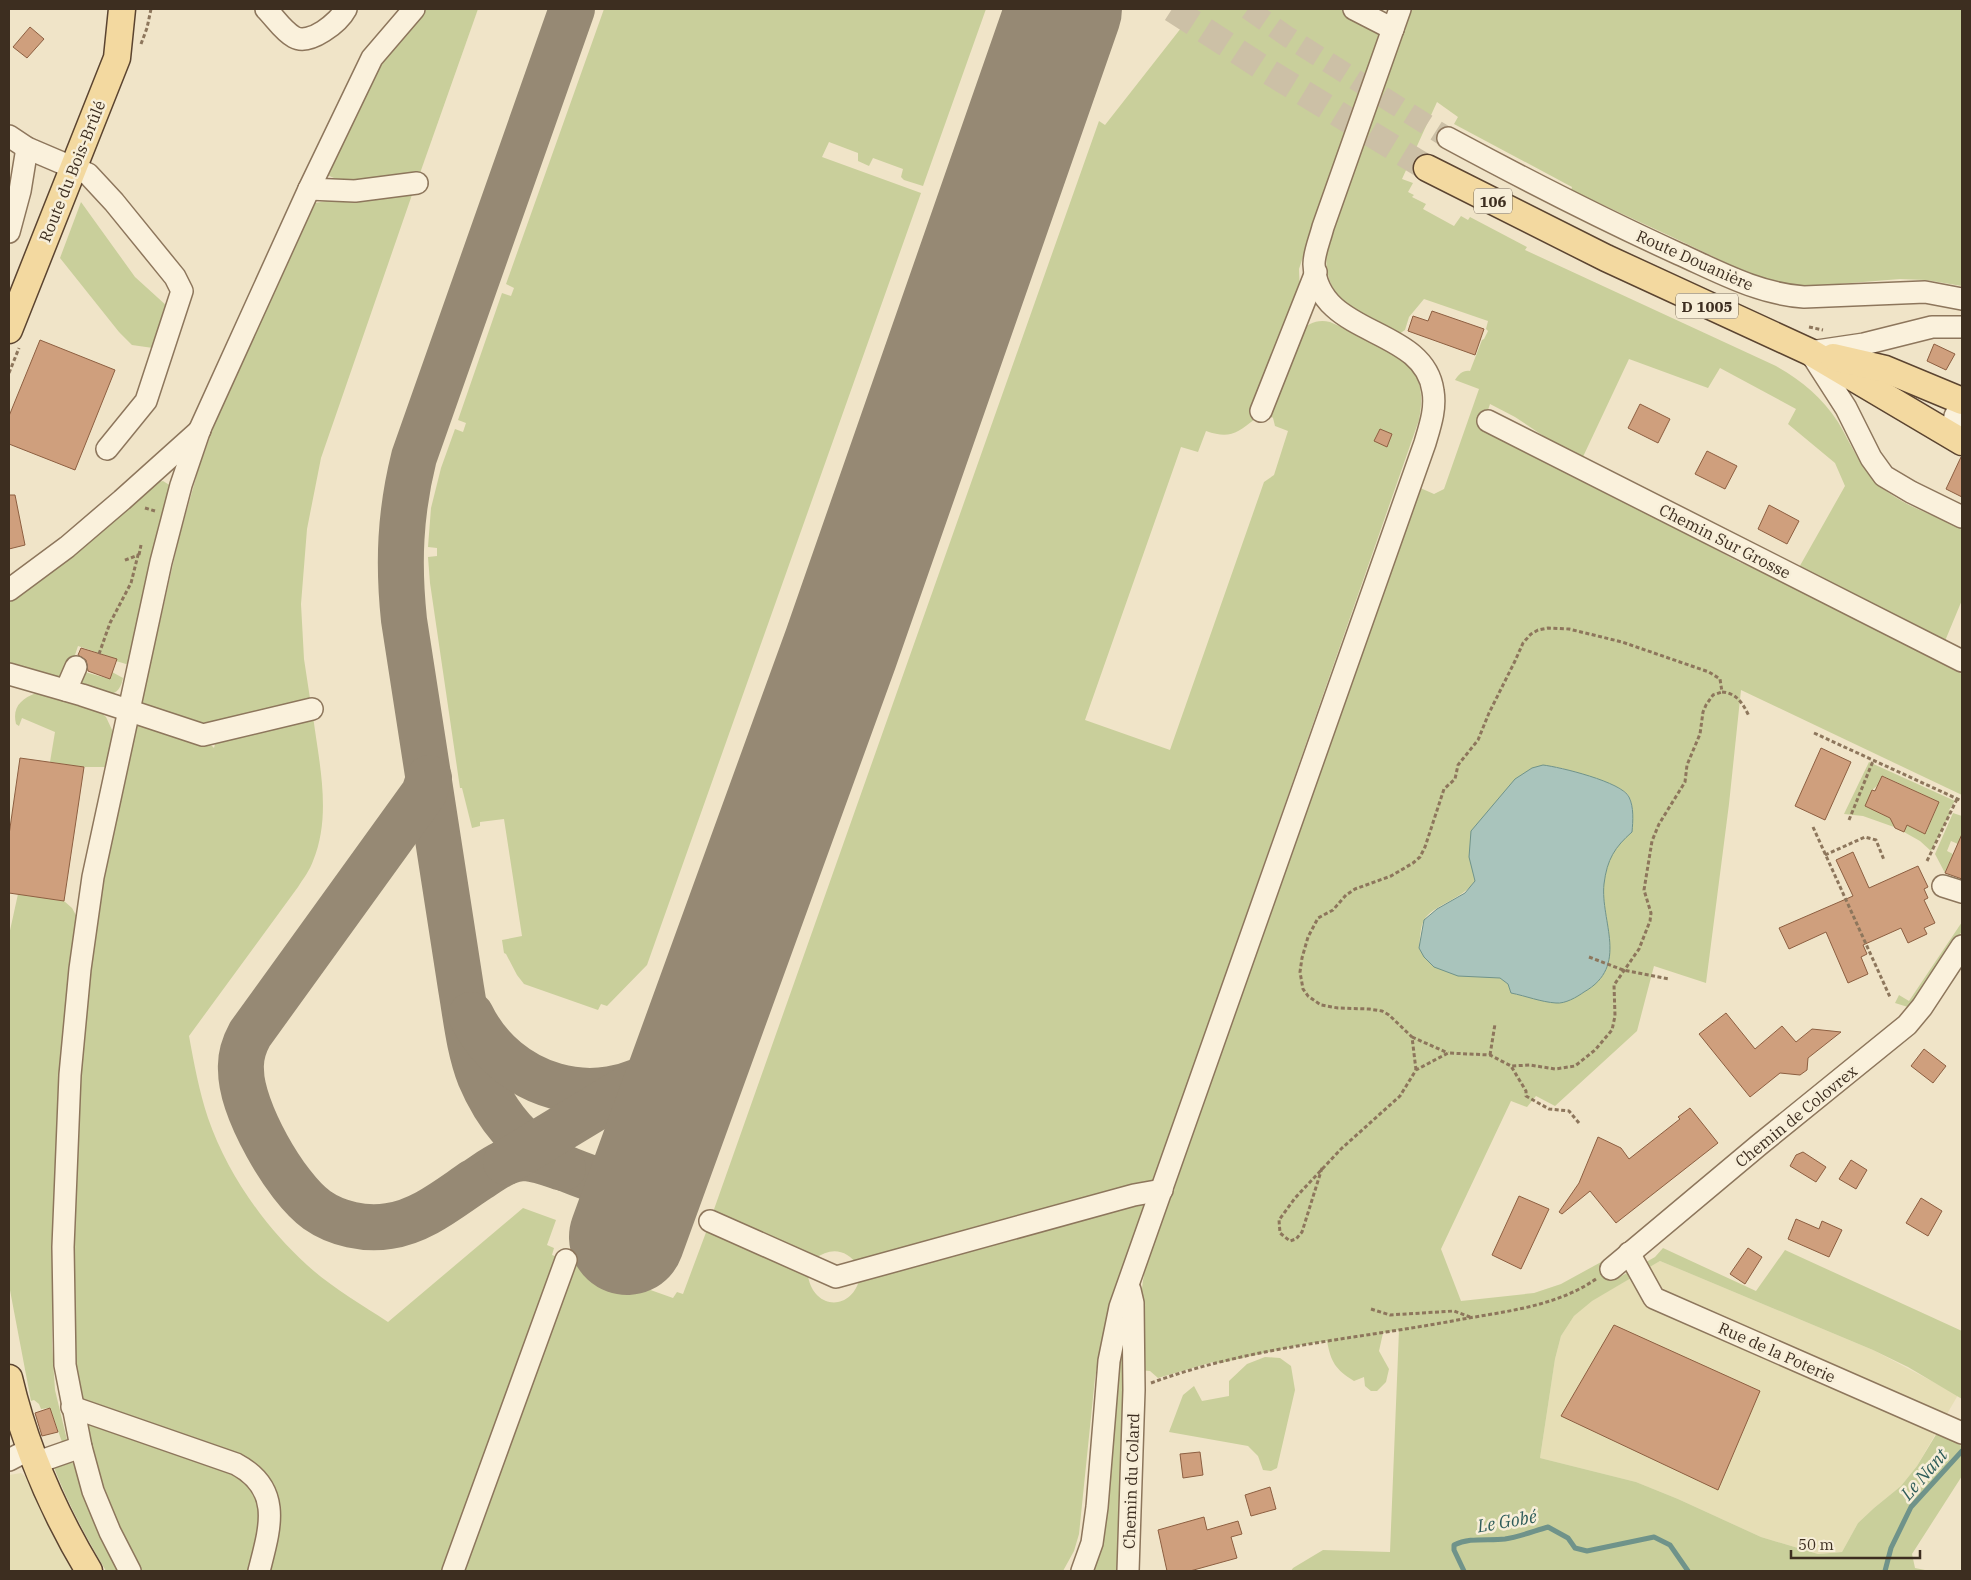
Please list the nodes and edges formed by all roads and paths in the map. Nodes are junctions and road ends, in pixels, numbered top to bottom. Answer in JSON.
{"nodes":[{"id":1,"x":122,"y":9,"type":"edge"},
{"id":2,"x":137,"y":9,"type":"edge"},
{"id":3,"x":266,"y":9,"type":"edge"},
{"id":4,"x":346,"y":9,"type":"edge"},
{"id":5,"x":414,"y":9,"type":"edge"},
{"id":6,"x":1354,"y":9,"type":"edge"},
{"id":7,"x":1400,"y":9,"type":"edge"},
{"id":8,"x":1393,"y":29,"type":"junction"},
{"id":9,"x":117,"y":58,"type":"junction"},
{"id":10,"x":9,"y":136,"type":"edge"},
{"id":11,"x":1448,"y":138,"type":"tunnel mouth"},
{"id":12,"x":27,"y":148,"type":"junction"},
{"id":13,"x":74,"y":167,"type":"junction"},
{"id":14,"x":1427,"y":168,"type":"tunnel mouth"},
{"id":15,"x":417,"y":182,"type":"dead end"},
{"id":16,"x":309,"y":189,"type":"junction"},
{"id":17,"x":9,"y":232,"type":"edge"},
{"id":18,"x":1558,"y":235,"type":"joint"},
{"id":19,"x":1316,"y":272,"type":"junction"},
{"id":20,"x":1962,"y":299,"type":"edge"},
{"id":21,"x":1805,"y":326,"type":"dead end"},
{"id":22,"x":1962,"y":327,"type":"edge"},
{"id":23,"x":9,"y":330,"type":"edge"},
{"id":24,"x":1829,"y":331,"type":"dead end"},
{"id":25,"x":1810,"y":352,"type":"junction"},
{"id":26,"x":1962,"y":401,"type":"edge"},
{"id":27,"x":1962,"y":407,"type":"edge"},
{"id":28,"x":1261,"y":411,"type":"dead end"},
{"id":29,"x":1488,"y":420,"type":"dead end"},
{"id":30,"x":200,"y":429,"type":"junction"},
{"id":31,"x":1959,"y":440,"type":"edge"},
{"id":32,"x":107,"y":449,"type":"dead end"},
{"id":33,"x":1962,"y":517,"type":"edge"},
{"id":34,"x":123,"y":561,"type":"dead end"},
{"id":35,"x":9,"y":590,"type":"edge"},
{"id":36,"x":100,"y":654,"type":"dead end"},
{"id":37,"x":1962,"y":660,"type":"edge"},
{"id":38,"x":76,"y":667,"type":"dead end"},
{"id":39,"x":9,"y":674,"type":"edge"},
{"id":40,"x":66,"y":690,"type":"junction"},
{"id":41,"x":1722,"y":692,"type":"junction"},
{"id":42,"x":312,"y":709,"type":"dead end"},
{"id":43,"x":128,"y":710,"type":"junction"},
{"id":44,"x":1749,"y":716,"type":"dead end"},
{"id":45,"x":1814,"y":733,"type":"dead end"},
{"id":46,"x":1873,"y":761,"type":"junction"},
{"id":47,"x":1958,"y":799,"type":"junction"},
{"id":48,"x":1962,"y":801,"type":"edge"},
{"id":49,"x":1849,"y":820,"type":"dead end"},
{"id":50,"x":1813,"y":827,"type":"dead end"},
{"id":51,"x":1825,"y":855,"type":"junction"},
{"id":52,"x":1884,"y":860,"type":"dead end"},
{"id":53,"x":1927,"y":861,"type":"dead end"},
{"id":54,"x":1962,"y":946,"type":"edge"},
{"id":55,"x":1589,"y":957,"type":"dead end"},
{"id":56,"x":1623,"y":970,"type":"junction"},
{"id":57,"x":1669,"y":979,"type":"dead end"},
{"id":58,"x":1890,"y":997,"type":"dead end"},
{"id":59,"x":1495,"y":1024,"type":"dead end"},
{"id":60,"x":1412,"y":1037,"type":"junction"},
{"id":61,"x":1448,"y":1053,"type":"junction"},
{"id":62,"x":1490,"y":1055,"type":"junction"},
{"id":63,"x":1511,"y":1066,"type":"junction"},
{"id":64,"x":1416,"y":1070,"type":"junction"},
{"id":65,"x":1579,"y":1123,"type":"dead end"},
{"id":66,"x":1322,"y":1168,"type":"junction"},
{"id":67,"x":1162,"y":1190,"type":"junction"},
{"id":68,"x":710,"y":1220,"type":"dead end"},
{"id":69,"x":1629,"y":1253,"type":"junction"},
{"id":70,"x":566,"y":1260,"type":"dead end"},
{"id":71,"x":1611,"y":1269,"type":"joint"},
{"id":72,"x":1128,"y":1284,"type":"junction"},
{"id":73,"x":1371,"y":1309,"type":"dead end"},
{"id":74,"x":1470,"y":1318,"type":"junction"},
{"id":75,"x":9,"y":1378,"type":"edge"},
{"id":76,"x":1159,"y":1380,"type":"dead end"},
{"id":77,"x":72,"y":1407,"type":"junction"},
{"id":78,"x":1954,"y":1429,"type":"edge"},
{"id":79,"x":81,"y":1448,"type":"junction"},
{"id":80,"x":25,"y":1457,"type":"edge"},
{"id":81,"x":89,"y":1571,"type":"edge"},
{"id":82,"x":130,"y":1571,"type":"edge"},
{"id":83,"x":259,"y":1571,"type":"edge"},
{"id":84,"x":453,"y":1571,"type":"edge"},
{"id":85,"x":1082,"y":1571,"type":"edge"},
{"id":86,"x":1128,"y":1571,"type":"edge"}],
"edges":[{"from":1,"to":9,"type":"main road","name":"Route du Bois-Brûlé"},
{"from":2,"to":9,"type":"main road"},
{"from":3,"to":4,"type":"street"},
{"from":5,"to":16,"type":"street"},
{"from":6,"to":8,"type":"street"},
{"from":7,"to":8,"type":"street"},
{"from":8,"to":19,"type":"street"},
{"from":9,"to":13,"type":"main road","name":"Route du Bois-Brûlé"},
{"from":10,"to":12,"type":"street"},
{"from":11,"to":20,"type":"street","name":"Route Douanière"},
{"from":12,"to":13,"type":"street"},
{"from":12,"to":17,"type":"street"},
{"from":13,"to":23,"type":"main road","name":"Route du Bois-Brûlé"},
{"from":13,"to":32,"type":"street"},
{"from":14,"to":18,"type":"main road","number":"106"},
{"from":15,"to":16,"type":"street"},
{"from":16,"to":30,"type":"street"},
{"from":18,"to":25,"type":"main road","number":"D 1005"},
{"from":19,"to":28,"type":"street"},
{"from":19,"to":67,"type":"street"},
{"from":21,"to":24,"type":"path"},
{"from":22,"to":25,"type":"street"},
{"from":25,"to":26,"type":"main road","number":"D 1005"},
{"from":25,"to":31,"type":"main road","number":"D 1005"},
{"from":25,"to":33,"type":"street"},
{"from":27,"to":31,"type":"street"},
{"from":29,"to":37,"type":"street","name":"Chemin Sur Grosse"},
{"from":30,"to":35,"type":"street"},
{"from":30,"to":43,"type":"street"},
{"from":34,"to":36,"type":"path"},
{"from":38,"to":40,"type":"street"},
{"from":39,"to":40,"type":"street"},
{"from":40,"to":43,"type":"street"},
{"from":41,"to":44,"type":"path"},
{"from":41,"to":56,"type":"path"},
{"from":41,"to":60,"type":"path"},
{"from":42,"to":43,"type":"street"},
{"from":43,"to":77,"type":"street"},
{"from":45,"to":46,"type":"path"},
{"from":46,"to":47,"type":"path"},
{"from":46,"to":49,"type":"path"},
{"from":47,"to":48,"type":"path"},
{"from":47,"to":53,"type":"path"},
{"from":50,"to":51,"type":"path"},
{"from":51,"to":52,"type":"path"},
{"from":51,"to":58,"type":"path"},
{"from":54,"to":69,"type":"street","name":"Chemin de Colovrex"},
{"from":55,"to":56,"type":"path"},
{"from":56,"to":57,"type":"path"},
{"from":56,"to":63,"type":"path"},
{"from":59,"to":62,"type":"path"},
{"from":60,"to":61,"type":"path"},
{"from":60,"to":64,"type":"path"},
{"from":61,"to":62,"type":"path"},
{"from":61,"to":64,"type":"path"},
{"from":62,"to":63,"type":"path"},
{"from":63,"to":65,"type":"path"},
{"from":64,"to":66,"type":"path"},
{"from":66,"to":66,"type":"path"},
{"from":67,"to":68,"type":"street"},
{"from":67,"to":72,"type":"street"},
{"from":69,"to":71,"type":"street","name":"Chemin de Colovrex"},
{"from":69,"to":78,"type":"street","name":"Rue de la Poterie"},
{"from":70,"to":84,"type":"street"},
{"from":71,"to":74,"type":"path"},
{"from":72,"to":85,"type":"street"},
{"from":72,"to":86,"type":"street","name":"Chemin du Colard"},
{"from":73,"to":74,"type":"path"},
{"from":74,"to":76,"type":"path"},
{"from":75,"to":80,"type":"main road"},
{"from":77,"to":79,"type":"street"},
{"from":77,"to":83,"type":"street"},
{"from":79,"to":80,"type":"street"},
{"from":79,"to":82,"type":"street"},
{"from":80,"to":81,"type":"main road"}]}
